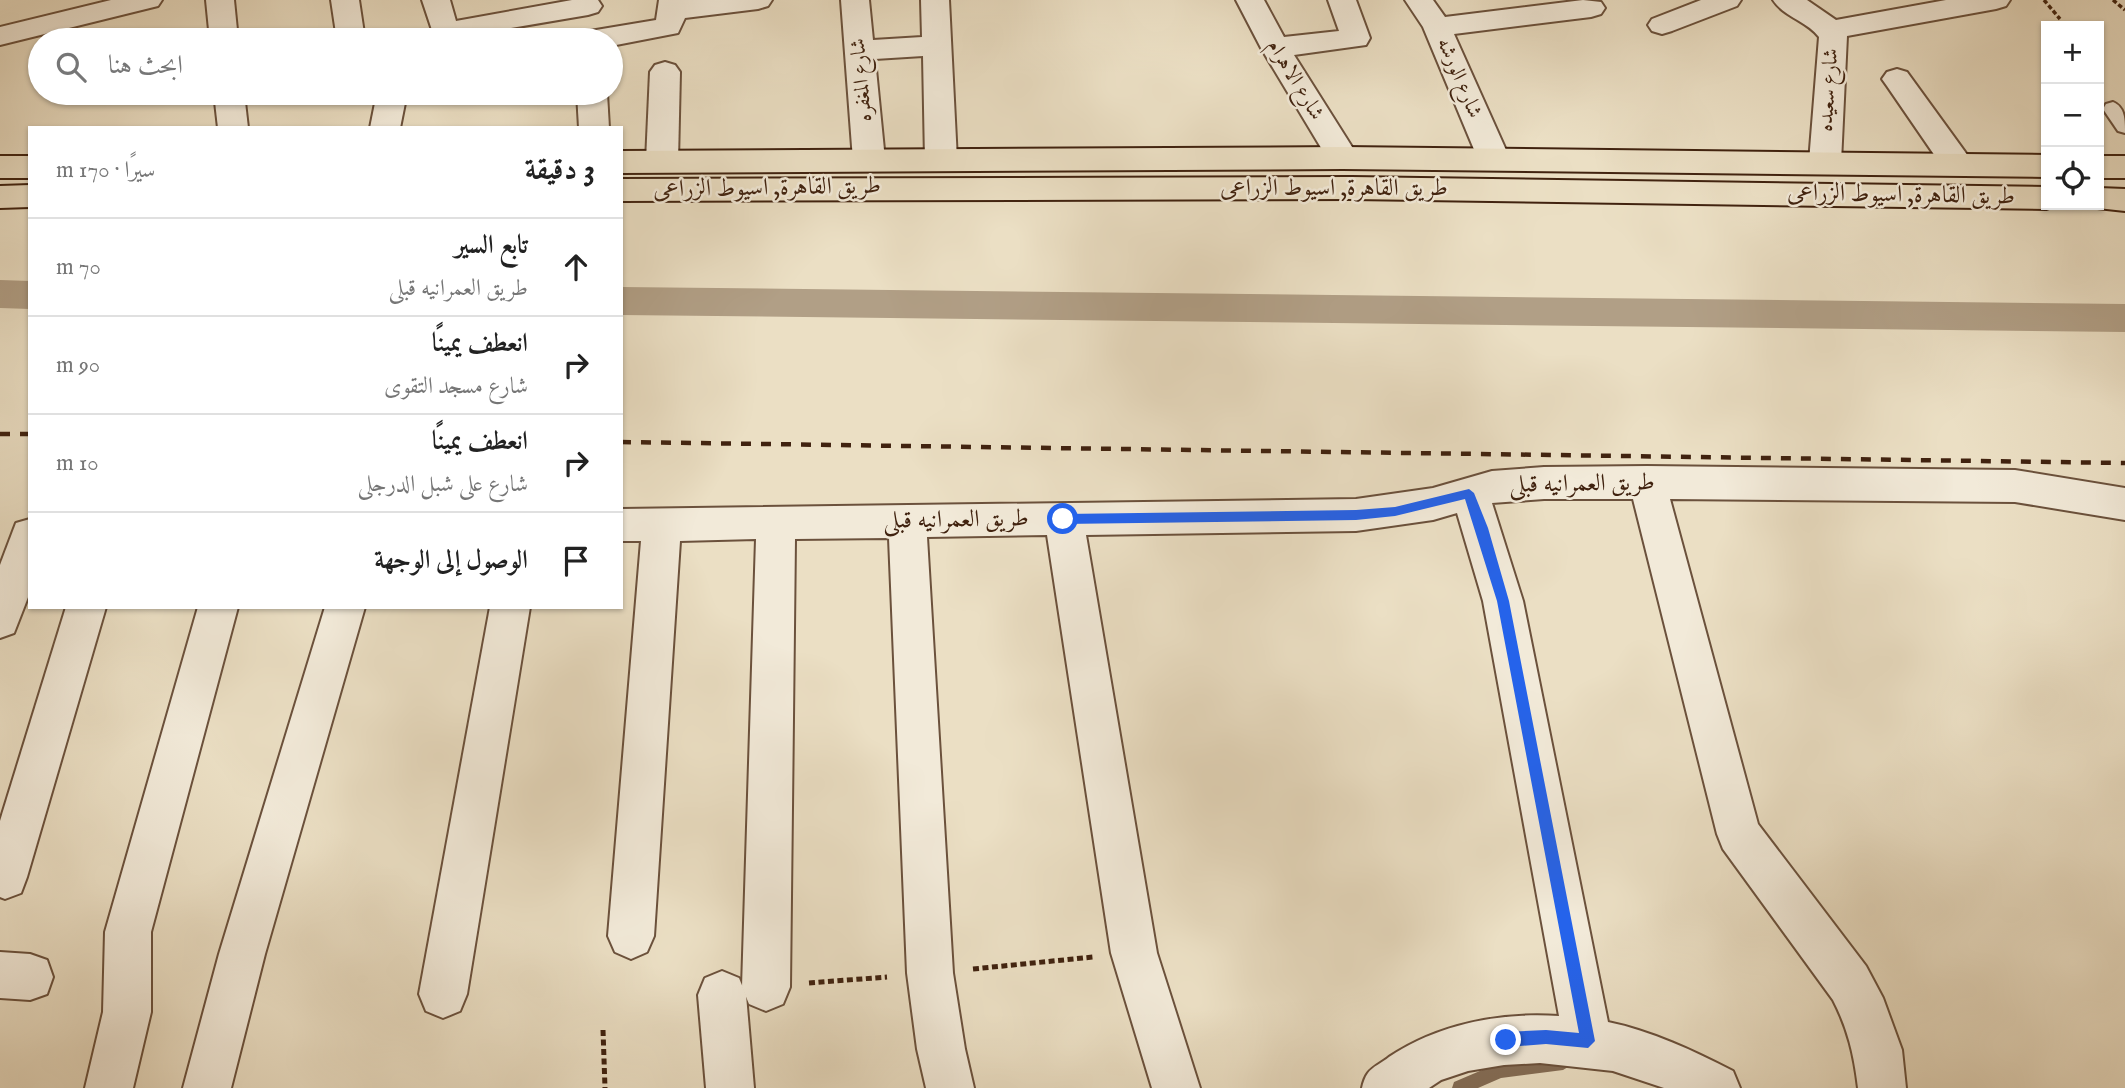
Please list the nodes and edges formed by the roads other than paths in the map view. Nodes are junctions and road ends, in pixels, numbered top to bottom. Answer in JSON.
{"nodes":[{"id":1,"x":31,"y":0,"type":"edge"},
{"id":2,"x":77,"y":0,"type":"edge"},
{"id":3,"x":220,"y":0,"type":"edge"},
{"id":4,"x":345,"y":0,"type":"edge"},
{"id":5,"x":436,"y":0,"type":"edge"},
{"id":6,"x":758,"y":0,"type":"edge"},
{"id":7,"x":855,"y":0,"type":"edge"},
{"id":8,"x":935,"y":0,"type":"edge"},
{"id":9,"x":1250,"y":0,"type":"edge"},
{"id":10,"x":1342,"y":0,"type":"edge"},
{"id":11,"x":1419,"y":0,"type":"edge"},
{"id":12,"x":1727,"y":0,"type":"edge"},
{"id":13,"x":1787,"y":0,"type":"edge"},
{"id":14,"x":1996,"y":0,"type":"edge"},
{"id":15,"x":132,"y":2,"type":"edge"},
{"id":16,"x":587,"y":3,"type":"edge"},
{"id":17,"x":1591,"y":8,"type":"dead end"},
{"id":18,"x":672,"y":12,"type":"edge"},
{"id":19,"x":57,"y":23,"type":"junction"},
{"id":20,"x":1662,"y":25,"type":"dead end"},
{"id":21,"x":5,"y":26,"type":"edge"},
{"id":22,"x":1437,"y":27,"type":"junction"},
{"id":23,"x":35,"y":28,"type":"edge"},
{"id":24,"x":223,"y":28,"type":"edge"},
{"id":25,"x":349,"y":28,"type":"edge"},
{"id":26,"x":444,"y":28,"type":"edge"},
{"id":27,"x":465,"y":28,"type":"edge"},
{"id":28,"x":589,"y":28,"type":"edge"},
{"id":29,"x":623,"y":29,"type":"edge"},
{"id":30,"x":28,"y":30,"type":"edge"},
{"id":31,"x":1830,"y":30,"type":"junction"},
{"id":32,"x":936,"y":46,"type":"junction"},
{"id":33,"x":1275,"y":48,"type":"junction"},
{"id":34,"x":860,"y":50,"type":"junction"},
{"id":35,"x":665,"y":72,"type":"dead end"},
{"id":36,"x":1897,"y":79,"type":"dead end"},
{"id":37,"x":230,"y":105,"type":"edge"},
{"id":38,"x":390,"y":105,"type":"edge"},
{"id":39,"x":593,"y":105,"type":"edge"},
{"id":40,"x":2113,"y":109,"type":"dead end"},
{"id":41,"x":233,"y":126,"type":"edge"},
{"id":42,"x":385,"y":126,"type":"edge"},
{"id":43,"x":594,"y":126,"type":"edge"},
{"id":44,"x":2125,"y":126,"type":"edge"},
{"id":45,"x":1343,"y":158,"type":"junction"},
{"id":46,"x":1494,"y":159,"type":"junction"},
{"id":47,"x":869,"y":160,"type":"junction"},
{"id":48,"x":941,"y":160,"type":"junction"},
{"id":49,"x":662,"y":161,"type":"junction"},
{"id":50,"x":623,"y":162,"type":"edge"},
{"id":51,"x":1825,"y":162,"type":"junction"},
{"id":52,"x":1957,"y":164,"type":"junction"},
{"id":53,"x":2041,"y":166,"type":"edge"},
{"id":54,"x":0,"y":167,"type":"edge"},
{"id":55,"x":28,"y":167,"type":"edge"},
{"id":56,"x":2104,"y":167,"type":"edge"},
{"id":57,"x":2125,"y":167,"type":"edge"},
{"id":58,"x":1448,"y":174,"type":"junction"},
{"id":59,"x":623,"y":190,"type":"edge"},
{"id":60,"x":28,"y":196,"type":"edge"},
{"id":61,"x":0,"y":197,"type":"edge"},
{"id":62,"x":2041,"y":198,"type":"edge"},
{"id":63,"x":2104,"y":200,"type":"edge"},
{"id":64,"x":2125,"y":200,"type":"edge"},
{"id":65,"x":1647,"y":482,"type":"junction"},
{"id":66,"x":1469,"y":493,"type":"junction"},
{"id":67,"x":2125,"y":504,"type":"edge"},
{"id":68,"x":1063,"y":519,"type":"junction"},
{"id":69,"x":907,"y":521,"type":"junction"},
{"id":70,"x":776,"y":522,"type":"junction"},
{"id":71,"x":662,"y":524,"type":"junction"},
{"id":72,"x":623,"y":525,"type":"edge"},
{"id":73,"x":0,"y":531,"type":"edge"},
{"id":74,"x":28,"y":533,"type":"edge"},
{"id":75,"x":28,"y":539,"type":"edge"},
{"id":76,"x":85,"y":609,"type":"edge"},
{"id":77,"x":217,"y":609,"type":"edge"},
{"id":78,"x":344,"y":609,"type":"edge"},
{"id":79,"x":510,"y":609,"type":"edge"},
{"id":80,"x":0,"y":620,"type":"edge"},
{"id":81,"x":5,"y":877,"type":"dead end"},
{"id":82,"x":631,"y":936,"type":"dead end"},
{"id":83,"x":443,"y":994,"type":"dead end"},
{"id":84,"x":1588,"y":1041,"type":"junction"},
{"id":85,"x":109,"y":1088,"type":"edge"},
{"id":86,"x":206,"y":1088,"type":"edge"},
{"id":87,"x":730,"y":1088,"type":"edge"},
{"id":88,"x":950,"y":1088,"type":"edge"},
{"id":89,"x":1176,"y":1088,"type":"edge"},
{"id":90,"x":1387,"y":1088,"type":"edge"},
{"id":91,"x":1716,"y":1088,"type":"edge"},
{"id":92,"x":1882,"y":1088,"type":"edge"}],
"edges":[{"from":1,"to":21,"type":"street"},
{"from":2,"to":19,"type":"street"},
{"from":3,"to":24,"type":"street"},
{"from":4,"to":25,"type":"street"},
{"from":5,"to":26,"type":"street"},
{"from":6,"to":18,"type":"street"},
{"from":7,"to":34,"type":"street","name":"شارع المغفره"},
{"from":8,"to":32,"type":"street"},
{"from":9,"to":33,"type":"street","name":"شارع الاهرام"},
{"from":10,"to":33,"type":"street"},
{"from":11,"to":22,"type":"street","name":"شارع الورشه"},
{"from":12,"to":20,"type":"street"},
{"from":13,"to":31,"type":"street","name":"شارع سعيده"},
{"from":14,"to":31,"type":"street"},
{"from":15,"to":19,"type":"street"},
{"from":16,"to":27,"type":"street"},
{"from":16,"to":28,"type":"street"},
{"from":17,"to":22,"type":"street"},
{"from":18,"to":29,"type":"street"},
{"from":19,"to":23,"type":"street"},
{"from":21,"to":30,"type":"street"},
{"from":22,"to":46,"type":"street","name":"شارع الورشه"},
{"from":31,"to":51,"type":"street","name":"شارع سعيده"},
{"from":32,"to":34,"type":"street"},
{"from":32,"to":48,"type":"street"},
{"from":33,"to":45,"type":"street","name":"شارع الاهرام"},
{"from":34,"to":47,"type":"street","name":"شارع المغفره"},
{"from":35,"to":49,"type":"street"},
{"from":36,"to":52,"type":"street"},
{"from":37,"to":41,"type":"street"},
{"from":38,"to":42,"type":"street"},
{"from":39,"to":43,"type":"street"},
{"from":40,"to":44,"type":"lane"},
{"from":45,"to":48,"type":"highway","name":"طريق القاهرة, اسيوط الزراعى"},
{"from":45,"to":58,"type":"highway","name":"طريق القاهرة, اسيوط الزراعى"},
{"from":46,"to":51,"type":"highway","name":"طريق القاهرة, اسيوط الزراعى"},
{"from":46,"to":58,"type":"highway","name":"طريق القاهرة, اسيوط الزراعى"},
{"from":47,"to":48,"type":"highway","name":"طريق القاهرة, اسيوط الزراعى"},
{"from":47,"to":49,"type":"highway","name":"طريق القاهرة, اسيوط الزراعى"},
{"from":49,"to":50,"type":"highway","name":"طريق القاهرة, اسيوط الزراعى"},
{"from":51,"to":52,"type":"highway","name":"طريق القاهرة, اسيوط الزراعى"},
{"from":52,"to":53,"type":"highway","name":"طريق القاهرة, اسيوط الزراعى"},
{"from":54,"to":55,"type":"highway"},
{"from":56,"to":57,"type":"highway"},
{"from":58,"to":59,"type":"highway","name":"طريق القاهرة, اسيوط الزراعى"},
{"from":58,"to":62,"type":"highway","name":"طريق القاهرة, اسيوط الزراعى"},
{"from":60,"to":61,"type":"highway"},
{"from":63,"to":64,"type":"highway"},
{"from":65,"to":66,"type":"street","name":"طريق العمرانيه قبلى"},
{"from":65,"to":67,"type":"street","name":"طريق العمرانيه قبلى"},
{"from":65,"to":92,"type":"street"},
{"from":66,"to":68,"type":"street","name":"طريق العمرانيه قبلى"},
{"from":66,"to":84,"type":"street"},
{"from":68,"to":69,"type":"street","name":"طريق العمرانيه قبلى"},
{"from":68,"to":89,"type":"street"},
{"from":69,"to":70,"type":"street","name":"طريق العمرانيه قبلى"},
{"from":69,"to":88,"type":"street"},
{"from":70,"to":71,"type":"street","name":"طريق العمرانيه قبلى"},
{"from":70,"to":87,"type":"street"},
{"from":71,"to":72,"type":"street","name":"طريق العمرانيه قبلى"},
{"from":71,"to":82,"type":"street"},
{"from":73,"to":74,"type":"street"},
{"from":75,"to":80,"type":"street"},
{"from":76,"to":81,"type":"street"},
{"from":77,"to":85,"type":"street"},
{"from":78,"to":86,"type":"street"},
{"from":79,"to":83,"type":"street"},
{"from":84,"to":90,"type":"street"},
{"from":84,"to":91,"type":"street"}]}
